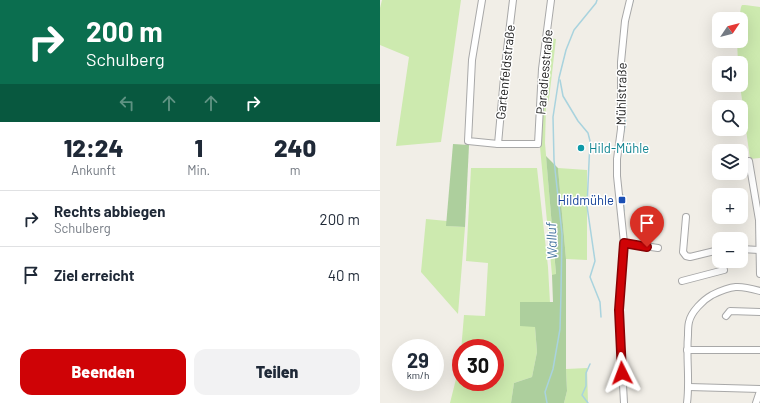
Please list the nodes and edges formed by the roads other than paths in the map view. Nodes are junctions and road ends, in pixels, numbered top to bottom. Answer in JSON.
{"nodes":[{"id":1,"x":482,"y":0,"type":"edge"},
{"id":2,"x":513,"y":0,"type":"edge"},
{"id":3,"x":551,"y":0,"type":"edge"},
{"id":4,"x":630,"y":0,"type":"edge"},
{"id":5,"x":498,"y":144,"type":"junction"},
{"id":6,"x":749,"y":161,"type":"dead end"},
{"id":7,"x":686,"y":217,"type":"dead end"},
{"id":8,"x":759,"y":220,"type":"edge"},
{"id":9,"x":624,"y":243,"type":"junction"},
{"id":10,"x":658,"y":248,"type":"dead end"},
{"id":11,"x":748,"y":249,"type":"edge"},
{"id":12,"x":759,"y":250,"type":"edge"},
{"id":13,"x":712,"y":252,"type":"edge"},
{"id":14,"x":723,"y":268,"type":"edge"},
{"id":15,"x":760,"y":274,"type":"edge"},
{"id":16,"x":682,"y":281,"type":"dead end"},
{"id":17,"x":760,"y":291,"type":"edge"},
{"id":18,"x":760,"y":312,"type":"edge"},
{"id":19,"x":726,"y":316,"type":"dead end"},
{"id":20,"x":687,"y":350,"type":"junction"},
{"id":21,"x":760,"y":350,"type":"edge"},
{"id":22,"x":689,"y":387,"type":"junction"},
{"id":23,"x":760,"y":390,"type":"edge"},
{"id":24,"x":624,"y":403,"type":"edge"},
{"id":25,"x":687,"y":403,"type":"edge"},
{"id":26,"x":756,"y":403,"type":"edge"}],
"edges":[{"from":1,"to":5,"type":"street"},
{"from":2,"to":5,"type":"street","name":"Gartenfeldstraße"},
{"from":3,"to":5,"type":"street","name":"Paradiesstraße"},
{"from":4,"to":9,"type":"street","name":"Mühlstraße"},
{"from":6,"to":8,"type":"street"},
{"from":7,"to":13,"type":"street"},
{"from":8,"to":12,"type":"street"},
{"from":9,"to":10,"type":"street"},
{"from":9,"to":24,"type":"street","name":"Mühlstraße"},
{"from":11,"to":12,"type":"street"},
{"from":12,"to":15,"type":"street"},
{"from":14,"to":16,"type":"street"},
{"from":17,"to":20,"type":"street"},
{"from":18,"to":19,"type":"street"},
{"from":20,"to":21,"type":"street"},
{"from":20,"to":22,"type":"street"},
{"from":22,"to":23,"type":"street"},
{"from":22,"to":25,"type":"street"},
{"from":23,"to":26,"type":"street"}]}
